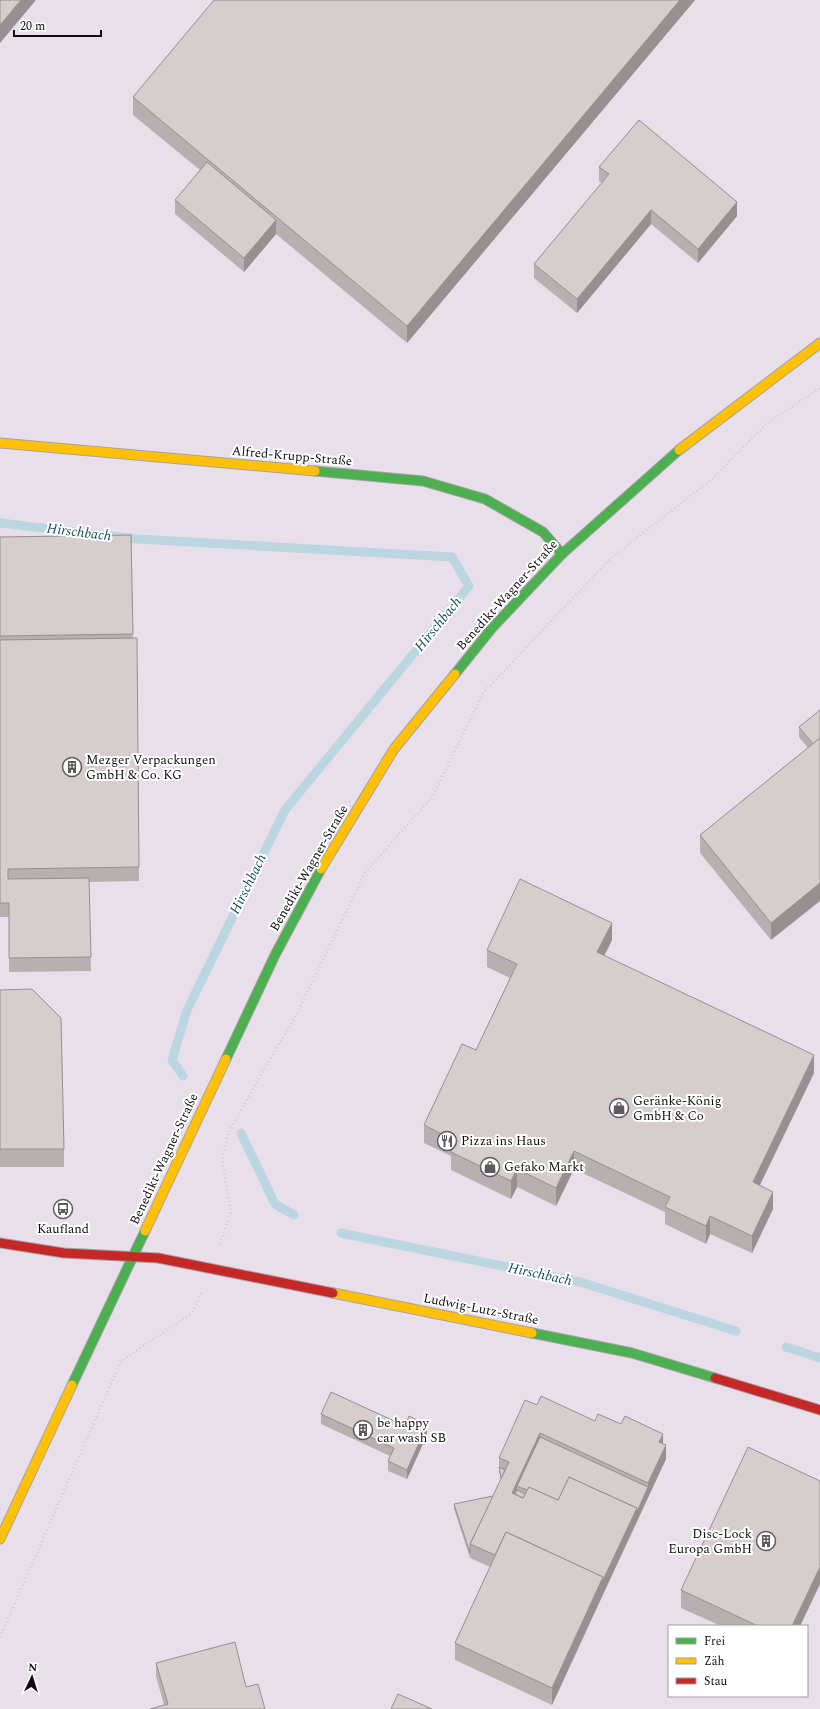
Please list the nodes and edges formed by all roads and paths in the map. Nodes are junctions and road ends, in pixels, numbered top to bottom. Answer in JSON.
{"nodes":[{"id":1,"x":820,"y":343,"type":"edge"},
{"id":2,"x":820,"y":388,"type":"edge"},
{"id":3,"x":0,"y":443,"type":"edge"},
{"id":4,"x":562,"y":554,"type":"junction"},
{"id":5,"x":0,"y":1243,"type":"edge"},
{"id":6,"x":133,"y":1258,"type":"junction"},
{"id":7,"x":212,"y":1269,"type":"junction"},
{"id":8,"x":820,"y":1410,"type":"edge"},
{"id":9,"x":0,"y":1539,"type":"edge"},
{"id":10,"x":0,"y":1637,"type":"edge"}],
"edges":[{"from":1,"to":4,"type":"street","name":"Benedikt-Wagner-Straße"},
{"from":2,"to":7,"type":"path"},
{"from":3,"to":4,"type":"street","name":"Alfred-Krupp-Straße"},
{"from":4,"to":6,"type":"street","name":"Benedikt-Wagner-Straße"},
{"from":5,"to":6,"type":"street","name":"Ludwig-Lutz-Straße"},
{"from":6,"to":7,"type":"street","name":"Ludwig-Lutz-Straße"},
{"from":6,"to":9,"type":"street","name":"Benedikt-Wagner-Straße"},
{"from":7,"to":8,"type":"street","name":"Ludwig-Lutz-Straße"},
{"from":7,"to":10,"type":"path"}]}
